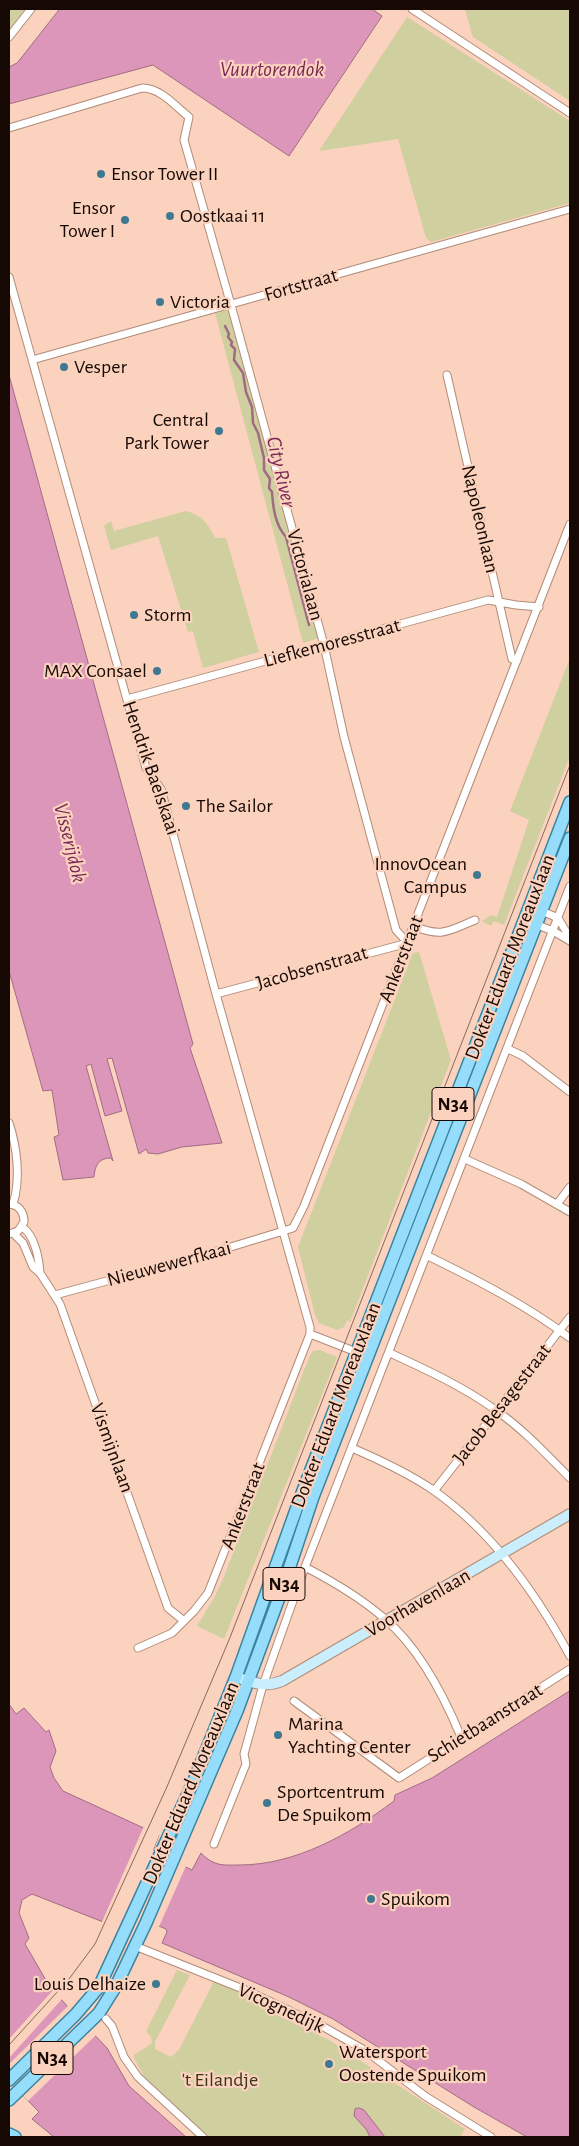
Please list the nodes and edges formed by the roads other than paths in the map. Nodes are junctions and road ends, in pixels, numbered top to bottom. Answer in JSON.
{"nodes":[{"id":1,"x":31,"y":9,"type":"edge"},
{"id":2,"x":412,"y":9,"type":"edge"},
{"id":3,"x":9,"y":37,"type":"edge"},
{"id":4,"x":570,"y":113,"type":"edge"},
{"id":5,"x":9,"y":128,"type":"edge"},
{"id":6,"x":570,"y":209,"type":"edge"},
{"id":7,"x":9,"y":277,"type":"edge"},
{"id":8,"x":231,"y":305,"type":"junction"},
{"id":9,"x":32,"y":360,"type":"junction"},
{"id":10,"x":447,"y":375,"type":"dead end"},
{"id":11,"x":570,"y":524,"type":"edge"},
{"id":12,"x":498,"y":601,"type":"junction"},
{"id":13,"x":539,"y":607,"type":"junction"},
{"id":14,"x":324,"y":645,"type":"junction"},
{"id":15,"x":517,"y":661,"type":"junction"},
{"id":16,"x":127,"y":700,"type":"junction"},
{"id":17,"x":570,"y":802,"type":"edge"},
{"id":18,"x":570,"y":838,"type":"edge"},
{"id":19,"x":570,"y":886,"type":"edge"},
{"id":20,"x":530,"y":906,"type":"junction"},
{"id":21,"x":542,"y":911,"type":"junction"},
{"id":22,"x":558,"y":918,"type":"junction"},
{"id":23,"x":476,"y":920,"type":"dead end"},
{"id":24,"x":524,"y":920,"type":"junction"},
{"id":25,"x":536,"y":924,"type":"junction"},
{"id":26,"x":413,"y":926,"type":"junction"},
{"id":27,"x":553,"y":931,"type":"junction"},
{"id":28,"x":570,"y":940,"type":"edge"},
{"id":29,"x":408,"y":942,"type":"junction"},
{"id":30,"x":216,"y":994,"type":"junction"},
{"id":31,"x":508,"y":1049,"type":"junction"},
{"id":32,"x":570,"y":1092,"type":"edge"},
{"id":33,"x":9,"y":1123,"type":"edge"},
{"id":34,"x":465,"y":1159,"type":"junction"},
{"id":35,"x":570,"y":1187,"type":"edge"},
{"id":36,"x":11,"y":1204,"type":"edge"},
{"id":37,"x":557,"y":1204,"type":"junction"},
{"id":38,"x":570,"y":1212,"type":"edge"},
{"id":39,"x":22,"y":1228,"type":"junction"},
{"id":40,"x":283,"y":1232,"type":"junction"},
{"id":41,"x":11,"y":1234,"type":"edge"},
{"id":42,"x":428,"y":1256,"type":"junction"},
{"id":43,"x":40,"y":1272,"type":"junction"},
{"id":44,"x":55,"y":1295,"type":"junction"},
{"id":45,"x":570,"y":1317,"type":"edge"},
{"id":46,"x":560,"y":1330,"type":"junction"},
{"id":47,"x":310,"y":1334,"type":"junction"},
{"id":48,"x":570,"y":1338,"type":"edge"},
{"id":49,"x":356,"y":1352,"type":"junction"},
{"id":50,"x":390,"y":1353,"type":"junction"},
{"id":51,"x":368,"y":1357,"type":"junction"},
{"id":52,"x":497,"y":1411,"type":"junction"},
{"id":53,"x":352,"y":1448,"type":"junction"},
{"id":54,"x":570,"y":1478,"type":"edge"},
{"id":55,"x":434,"y":1490,"type":"junction"},
{"id":56,"x":570,"y":1514,"type":"edge"},
{"id":57,"x":502,"y":1554,"type":"junction"},
{"id":58,"x":305,"y":1568,"type":"junction"},
{"id":59,"x":387,"y":1620,"type":"junction"},
{"id":60,"x":184,"y":1621,"type":"junction"},
{"id":61,"x":138,"y":1648,"type":"dead end"},
{"id":62,"x":570,"y":1656,"type":"edge"},
{"id":63,"x":570,"y":1669,"type":"edge"},
{"id":64,"x":236,"y":1677,"type":"junction"},
{"id":65,"x":248,"y":1681,"type":"junction"},
{"id":66,"x":263,"y":1685,"type":"junction"},
{"id":67,"x":294,"y":1701,"type":"dead end"},
{"id":68,"x":461,"y":1737,"type":"junction"},
{"id":69,"x":214,"y":1844,"type":"dead end"},
{"id":70,"x":135,"y":1946,"type":"junction"},
{"id":71,"x":102,"y":2016,"type":"junction"},
{"id":72,"x":9,"y":2080,"type":"edge"},
{"id":73,"x":9,"y":2100,"type":"edge"},
{"id":74,"x":9,"y":2134,"type":"edge"},
{"id":75,"x":15,"y":2137,"type":"edge"},
{"id":76,"x":203,"y":2137,"type":"edge"},
{"id":77,"x":491,"y":2137,"type":"edge"}],
"edges":[{"from":1,"to":3,"type":"street"},
{"from":2,"to":4,"type":"street"},
{"from":5,"to":8,"type":"street","name":"Victorialaan"},
{"from":6,"to":8,"type":"street","name":"Fortstraat"},
{"from":7,"to":9,"type":"street","name":"Hendrik Baelskaai"},
{"from":8,"to":9,"type":"street","name":"Fortstraat"},
{"from":8,"to":14,"type":"street","name":"Victorialaan"},
{"from":9,"to":16,"type":"street","name":"Hendrik Baelskaai"},
{"from":10,"to":12,"type":"street","name":"Napoleonlaan"},
{"from":11,"to":13,"type":"street","name":"Ankerstraat"},
{"from":12,"to":13,"type":"street","name":"Liefkemoresstraat"},
{"from":12,"to":14,"type":"street","name":"Liefkemoresstraat"},
{"from":12,"to":15,"type":"street","name":"Napoleonlaan"},
{"from":13,"to":15,"type":"street","name":"Ankerstraat"},
{"from":14,"to":16,"type":"street","name":"Liefkemoresstraat"},
{"from":14,"to":29,"type":"street","name":"Victorialaan"},
{"from":15,"to":26,"type":"street","name":"Ankerstraat"},
{"from":16,"to":30,"type":"street","name":"Hendrik Baelskaai"},
{"from":17,"to":20,"type":"main road","name":"Dokter Eduard Moreauxlaan","number":"N34"},
{"from":18,"to":21,"type":"main road","name":"Dokter Eduard Moreauxlaan","number":"N34"},
{"from":19,"to":22,"type":"street","name":"Dokter Eduard Moreauxlaan"},
{"from":20,"to":21,"type":"street"},
{"from":20,"to":24,"type":"main road","name":"Dokter Eduard Moreauxlaan","number":"N34"},
{"from":21,"to":22,"type":"street"},
{"from":21,"to":25,"type":"main road","name":"Dokter Eduard Moreauxlaan","number":"N34"},
{"from":22,"to":27,"type":"street","name":"Dokter Eduard Moreauxlaan"},
{"from":22,"to":28,"type":"street"},
{"from":23,"to":26,"type":"street"},
{"from":24,"to":25,"type":"street"},
{"from":24,"to":49,"type":"main road","name":"Dokter Eduard Moreauxlaan","number":"N34"},
{"from":25,"to":27,"type":"street"},
{"from":25,"to":51,"type":"main road","name":"Dokter Eduard Moreauxlaan","number":"N34"},
{"from":26,"to":29,"type":"street","name":"Ankerstraat"},
{"from":27,"to":28,"type":"street"},
{"from":27,"to":31,"type":"street","name":"Dokter Eduard Moreauxlaan"},
{"from":29,"to":30,"type":"street","name":"Jacobsenstraat"},
{"from":29,"to":40,"type":"street","name":"Ankerstraat"},
{"from":30,"to":40,"type":"street","name":"Hendrik Baelskaai"},
{"from":31,"to":32,"type":"street"},
{"from":31,"to":34,"type":"street","name":"Dokter Eduard Moreauxlaan"},
{"from":33,"to":36,"type":"street"},
{"from":34,"to":37,"type":"street"},
{"from":34,"to":42,"type":"street","name":"Dokter Eduard Moreauxlaan"},
{"from":35,"to":37,"type":"street"},
{"from":36,"to":39,"type":"street","name":"Vismijnlaan"},
{"from":37,"to":38,"type":"street"},
{"from":39,"to":41,"type":"street"},
{"from":39,"to":43,"type":"street","name":"Vismijnlaan"},
{"from":40,"to":44,"type":"street","name":"Nieuwewerfkaai"},
{"from":40,"to":47,"type":"street"},
{"from":41,"to":43,"type":"street","name":"Vismijnlaan"},
{"from":42,"to":46,"type":"street"},
{"from":42,"to":50,"type":"street","name":"Dokter Eduard Moreauxlaan"},
{"from":43,"to":44,"type":"street","name":"Vismijnlaan"},
{"from":44,"to":60,"type":"street","name":"Vismijnlaan"},
{"from":45,"to":46,"type":"street","name":"Jacob Besagestraat"},
{"from":46,"to":48,"type":"street"},
{"from":46,"to":52,"type":"street","name":"Jacob Besagestraat"},
{"from":47,"to":49,"type":"street"},
{"from":47,"to":60,"type":"street","name":"Ankerstraat"},
{"from":49,"to":51,"type":"street"},
{"from":49,"to":64,"type":"main road","name":"Dokter Eduard Moreauxlaan","number":"N34"},
{"from":50,"to":52,"type":"street"},
{"from":50,"to":53,"type":"street","name":"Dokter Eduard Moreauxlaan"},
{"from":51,"to":65,"type":"main road","name":"Dokter Eduard Moreauxlaan","number":"N34"},
{"from":52,"to":54,"type":"street"},
{"from":52,"to":55,"type":"street","name":"Jacob Besagestraat"},
{"from":53,"to":55,"type":"street"},
{"from":53,"to":58,"type":"street","name":"Dokter Eduard Moreauxlaan"},
{"from":55,"to":57,"type":"street"},
{"from":56,"to":57,"type":"street","name":"Voorhavenlaan"},
{"from":57,"to":59,"type":"street","name":"Voorhavenlaan"},
{"from":57,"to":62,"type":"street"},
{"from":58,"to":59,"type":"street"},
{"from":58,"to":66,"type":"street","name":"Dokter Eduard Moreauxlaan"},
{"from":59,"to":66,"type":"street","name":"Voorhavenlaan"},
{"from":59,"to":68,"type":"street"},
{"from":60,"to":61,"type":"street","name":"Ankerstraat"},
{"from":63,"to":68,"type":"street","name":"Schietbaanstraat"},
{"from":64,"to":65,"type":"street"},
{"from":64,"to":72,"type":"main road","name":"Dokter Eduard Moreauxlaan","number":"N34"},
{"from":65,"to":66,"type":"street"},
{"from":65,"to":70,"type":"main road","name":"Dokter Eduard Moreauxlaan","number":"N34"},
{"from":66,"to":69,"type":"street"},
{"from":67,"to":68,"type":"street","name":"Schietbaanstraat"},
{"from":70,"to":71,"type":"main road","name":"Dokter Eduard Moreauxlaan","number":"N34"},
{"from":70,"to":77,"type":"street","name":"Vicognedijk"},
{"from":71,"to":73,"type":"main road","number":"N34"},
{"from":71,"to":76,"type":"street"},
{"from":74,"to":75,"type":"main road"}]}
